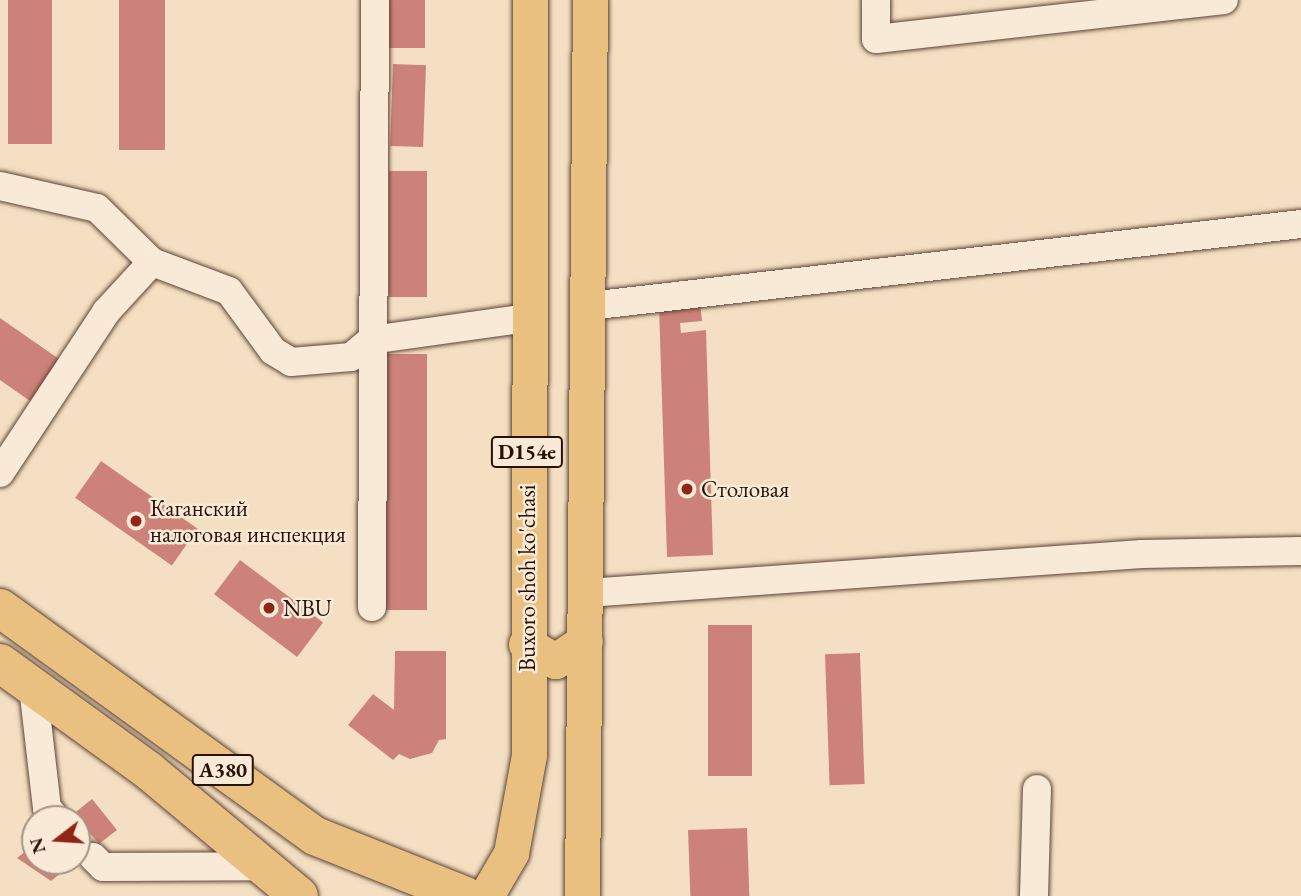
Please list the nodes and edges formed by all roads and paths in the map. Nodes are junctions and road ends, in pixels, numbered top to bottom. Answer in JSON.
{"nodes":[{"id":1,"x":375,"y":0,"type":"edge"},
{"id":2,"x":530,"y":0,"type":"edge"},
{"id":3,"x":590,"y":0,"type":"edge"},
{"id":4,"x":876,"y":0,"type":"edge"},
{"id":5,"x":1224,"y":0,"type":"edge"},
{"id":6,"x":0,"y":186,"type":"edge"},
{"id":7,"x":1301,"y":224,"type":"edge"},
{"id":8,"x":152,"y":262,"type":"junction"},
{"id":9,"x":589,"y":306,"type":"junction"},
{"id":10,"x":528,"y":318,"type":"junction"},
{"id":11,"x":371,"y":340,"type":"junction"},
{"id":12,"x":0,"y":473,"type":"edge"},
{"id":13,"x":1301,"y":551,"type":"edge"},
{"id":14,"x":587,"y":593,"type":"junction"},
{"id":15,"x":372,"y":607,"type":"dead end"},
{"id":16,"x":0,"y":608,"type":"edge"},
{"id":17,"x":585,"y":642,"type":"junction"},
{"id":18,"x":526,"y":644,"type":"junction"},
{"id":19,"x":0,"y":663,"type":"edge"},
{"id":20,"x":33,"y":687,"type":"junction"},
{"id":21,"x":1037,"y":789,"type":"dead end"},
{"id":22,"x":47,"y":805,"type":"edge"},
{"id":23,"x":93,"y":857,"type":"tunnel mouth"},
{"id":24,"x":283,"y":885,"type":"edge"},
{"id":25,"x":466,"y":896,"type":"edge"},
{"id":26,"x":486,"y":896,"type":"edge"},
{"id":27,"x":582,"y":896,"type":"edge"},
{"id":28,"x":1034,"y":896,"type":"edge"}],
"edges":[{"from":1,"to":11,"type":"street"},
{"from":2,"to":10,"type":"main road","name":"Buxoro shoh ko'chasi","number":"D154e"},
{"from":3,"to":9,"type":"main road","number":"D154e"},
{"from":4,"to":5,"type":"street"},
{"from":6,"to":8,"type":"street"},
{"from":7,"to":9,"type":"street"},
{"from":8,"to":11,"type":"street"},
{"from":8,"to":12,"type":"street"},
{"from":9,"to":14,"type":"main road","number":"D154e"},
{"from":10,"to":11,"type":"street"},
{"from":10,"to":18,"type":"main road","name":"Buxoro shoh ko'chasi","number":"D154e"},
{"from":11,"to":15,"type":"street"},
{"from":13,"to":14,"type":"street"},
{"from":14,"to":17,"type":"main road","number":"D154e"},
{"from":16,"to":25,"type":"highway","number":"A380"},
{"from":17,"to":18,"type":"main road"},
{"from":17,"to":27,"type":"main road","number":"D154e"},
{"from":18,"to":26,"type":"main road","name":"Buxoro shoh ko'chasi","number":"D154e"},
{"from":19,"to":20,"type":"highway","number":"A380"},
{"from":20,"to":22,"type":"street"},
{"from":20,"to":24,"type":"highway","number":"A380"},
{"from":21,"to":28,"type":"street"},
{"from":23,"to":24,"type":"street"}]}
